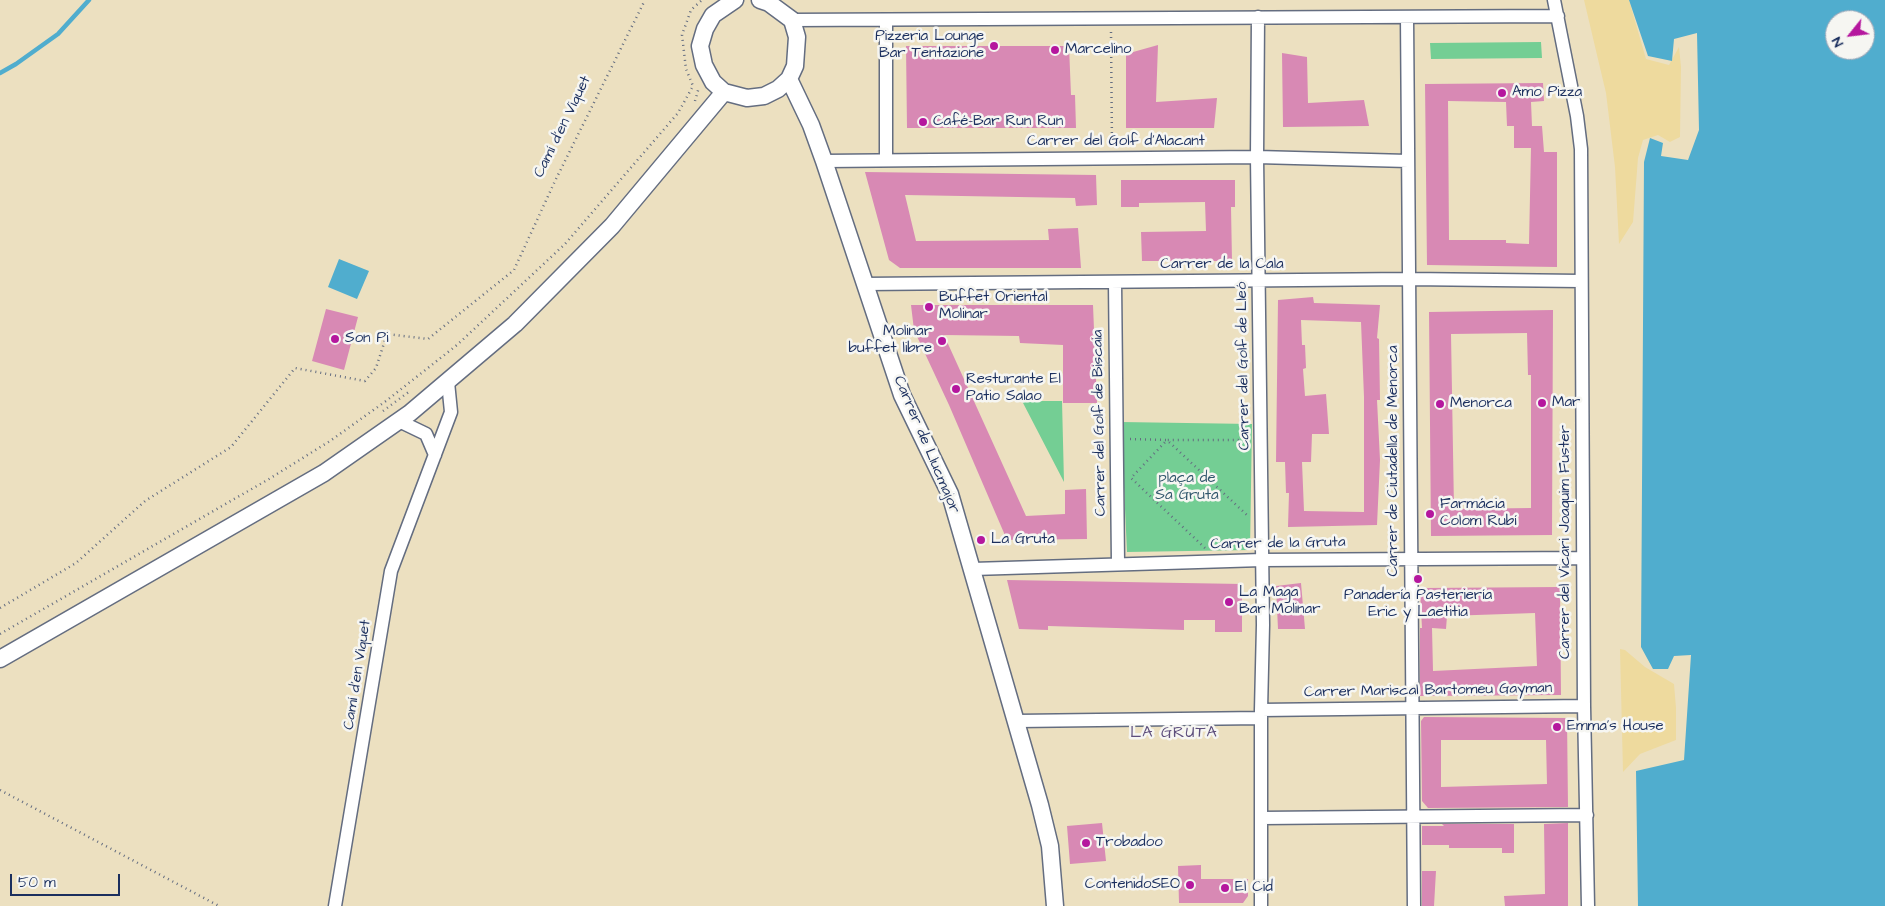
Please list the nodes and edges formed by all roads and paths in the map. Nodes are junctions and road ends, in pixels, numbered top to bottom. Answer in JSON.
{"nodes":[{"id":1,"x":645,"y":0,"type":"edge"},
{"id":2,"x":702,"y":0,"type":"edge"},
{"id":3,"x":735,"y":0,"type":"edge"},
{"id":4,"x":760,"y":0,"type":"edge"},
{"id":5,"x":1554,"y":0,"type":"edge"},
{"id":6,"x":1558,"y":16,"type":"junction"},
{"id":7,"x":1258,"y":17,"type":"junction"},
{"id":8,"x":1407,"y":17,"type":"junction"},
{"id":9,"x":1111,"y":18,"type":"junction"},
{"id":10,"x":792,"y":20,"type":"junction"},
{"id":11,"x":886,"y":20,"type":"junction"},
{"id":12,"x":789,"y":79,"type":"junction"},
{"id":13,"x":700,"y":82,"type":"dead end"},
{"id":14,"x":724,"y":92,"type":"junction"},
{"id":15,"x":694,"y":103,"type":"dead end"},
{"id":16,"x":1112,"y":158,"type":"junction"},
{"id":17,"x":1257,"y":158,"type":"junction"},
{"id":18,"x":886,"y":159,"type":"junction"},
{"id":19,"x":824,"y":161,"type":"junction"},
{"id":20,"x":1408,"y":161,"type":"junction"},
{"id":21,"x":1409,"y":279,"type":"junction"},
{"id":22,"x":1260,"y":281,"type":"junction"},
{"id":23,"x":1114,"y":282,"type":"junction"},
{"id":24,"x":1581,"y":282,"type":"junction"},
{"id":25,"x":864,"y":284,"type":"junction"},
{"id":26,"x":448,"y":382,"type":"junction"},
{"id":27,"x":414,"y":388,"type":"dead end"},
{"id":28,"x":378,"y":415,"type":"dead end"},
{"id":29,"x":399,"y":421,"type":"junction"},
{"id":30,"x":1116,"y":439,"type":"junction"},
{"id":31,"x":1167,"y":440,"type":"junction"},
{"id":32,"x":1261,"y":440,"type":"junction"},
{"id":33,"x":435,"y":455,"type":"junction"},
{"id":34,"x":1262,"y":530,"type":"junction"},
{"id":35,"x":1411,"y":557,"type":"junction"},
{"id":36,"x":1583,"y":558,"type":"junction"},
{"id":37,"x":1262,"y":560,"type":"junction"},
{"id":38,"x":1219,"y":561,"type":"junction"},
{"id":39,"x":1118,"y":563,"type":"junction"},
{"id":40,"x":973,"y":569,"type":"junction"},
{"id":41,"x":0,"y":608,"type":"edge"},
{"id":42,"x":0,"y":634,"type":"edge"},
{"id":43,"x":0,"y":659,"type":"edge"},
{"id":44,"x":1584,"y":706,"type":"junction"},
{"id":45,"x":1412,"y":708,"type":"junction"},
{"id":46,"x":1261,"y":714,"type":"junction"},
{"id":47,"x":1017,"y":721,"type":"junction"},
{"id":48,"x":0,"y":790,"type":"edge"},
{"id":49,"x":1587,"y":815,"type":"junction"},
{"id":50,"x":1413,"y":816,"type":"junction"},
{"id":51,"x":1262,"y":818,"type":"junction"},
{"id":52,"x":219,"y":906,"type":"edge"},
{"id":53,"x":336,"y":906,"type":"edge"},
{"id":54,"x":1055,"y":906,"type":"edge"},
{"id":55,"x":1261,"y":906,"type":"edge"},
{"id":56,"x":1414,"y":906,"type":"edge"},
{"id":57,"x":1588,"y":906,"type":"edge"}],
"edges":[{"from":1,"to":41,"type":"path","name":"Camí d'en Viquet"},
{"from":2,"to":42,"type":"path"},
{"from":3,"to":14,"type":"street"},
{"from":4,"to":10,"type":"street"},
{"from":5,"to":6,"type":"street","name":"Carrer del Vicari Joaquim Fuster"},
{"from":6,"to":8,"type":"street"},
{"from":6,"to":24,"type":"street","name":"Carrer del Vicari Joaquim Fuster"},
{"from":7,"to":8,"type":"street"},
{"from":7,"to":9,"type":"street"},
{"from":7,"to":17,"type":"street","name":"Carrer del Golf de Lleó"},
{"from":8,"to":20,"type":"street","name":"Carrer de Ciutadella de Menorca"},
{"from":9,"to":11,"type":"street"},
{"from":9,"to":16,"type":"path"},
{"from":10,"to":11,"type":"street"},
{"from":10,"to":12,"type":"street"},
{"from":11,"to":18,"type":"street"},
{"from":12,"to":14,"type":"street"},
{"from":12,"to":19,"type":"street","name":"Carrer de Llucmajor"},
{"from":13,"to":15,"type":"path"},
{"from":14,"to":26,"type":"street"},
{"from":16,"to":17,"type":"street","name":"Carrer del Golf d'Alacant"},
{"from":16,"to":18,"type":"street","name":"Carrer del Golf d'Alacant"},
{"from":17,"to":20,"type":"street","name":"Carrer del Golf d'Alacant"},
{"from":17,"to":22,"type":"street","name":"Carrer del Golf de Lleó"},
{"from":18,"to":19,"type":"street","name":"Carrer del Golf d'Alacant"},
{"from":19,"to":25,"type":"street","name":"Carrer de Llucmajor"},
{"from":20,"to":21,"type":"street","name":"Carrer de Ciutadella de Menorca"},
{"from":21,"to":22,"type":"street","name":"Carrer de la Cala"},
{"from":21,"to":24,"type":"street","name":"Carrer de la Cala"},
{"from":21,"to":35,"type":"street","name":"Carrer de Ciutadella de Menorca"},
{"from":22,"to":23,"type":"street","name":"Carrer de la Cala"},
{"from":22,"to":32,"type":"street","name":"Carrer del Golf de Lleó"},
{"from":23,"to":25,"type":"street","name":"Carrer de la Cala"},
{"from":23,"to":30,"type":"street","name":"Carrer del Golf de Biscaia"},
{"from":24,"to":36,"type":"street","name":"Carrer del Vicari Joaquim Fuster"},
{"from":25,"to":40,"type":"street","name":"Carrer de Llucmajor"},
{"from":26,"to":29,"type":"street"},
{"from":26,"to":33,"type":"street","name":"Camí d'en Viquet"},
{"from":27,"to":28,"type":"path"},
{"from":29,"to":33,"type":"street"},
{"from":29,"to":43,"type":"street"},
{"from":30,"to":31,"type":"path"},
{"from":30,"to":39,"type":"street","name":"Carrer del Golf de Biscaia"},
{"from":31,"to":32,"type":"path"},
{"from":31,"to":34,"type":"path"},
{"from":31,"to":38,"type":"path"},
{"from":32,"to":34,"type":"street","name":"Carrer del Golf de Lleó"},
{"from":33,"to":53,"type":"street","name":"Camí d'en Viquet"},
{"from":34,"to":37,"type":"street","name":"Carrer del Golf de Lleó"},
{"from":35,"to":36,"type":"street","name":"Carrer de la Gruta"},
{"from":35,"to":37,"type":"street","name":"Carrer de la Gruta"},
{"from":35,"to":45,"type":"street","name":"Carrer de Ciutadella de Menorca"},
{"from":36,"to":44,"type":"street","name":"Carrer del Vicari Joaquim Fuster"},
{"from":37,"to":38,"type":"street","name":"Carrer de la Gruta"},
{"from":37,"to":46,"type":"street","name":"Carrer del Golf de Lleó"},
{"from":38,"to":39,"type":"street","name":"Carrer de la Gruta"},
{"from":39,"to":40,"type":"street","name":"Carrer de la Gruta"},
{"from":40,"to":47,"type":"street","name":"Carrer de Llucmajor"},
{"from":44,"to":45,"type":"street","name":"Carrer Mariscal Bartomeu Gayman"},
{"from":44,"to":49,"type":"street","name":"Carrer del Vicari Joaquim Fuster"},
{"from":45,"to":46,"type":"street","name":"Carrer Mariscal Bartomeu Gayman"},
{"from":45,"to":50,"type":"street","name":"Carrer de Ciutadella de Menorca"},
{"from":46,"to":47,"type":"street","name":"Carrer Mariscal Bartomeu Gayman"},
{"from":46,"to":51,"type":"street","name":"Carrer del Golf de Lleó"},
{"from":47,"to":54,"type":"street","name":"Carrer de Llucmajor"},
{"from":48,"to":52,"type":"path"},
{"from":49,"to":50,"type":"street"},
{"from":49,"to":57,"type":"street","name":"Carrer del Vicari Joaquim Fuster"},
{"from":50,"to":51,"type":"street"},
{"from":50,"to":56,"type":"street","name":"Carrer de Ciutadella de Menorca"},
{"from":51,"to":55,"type":"street","name":"Carrer del Golf de Lleó"}]}
